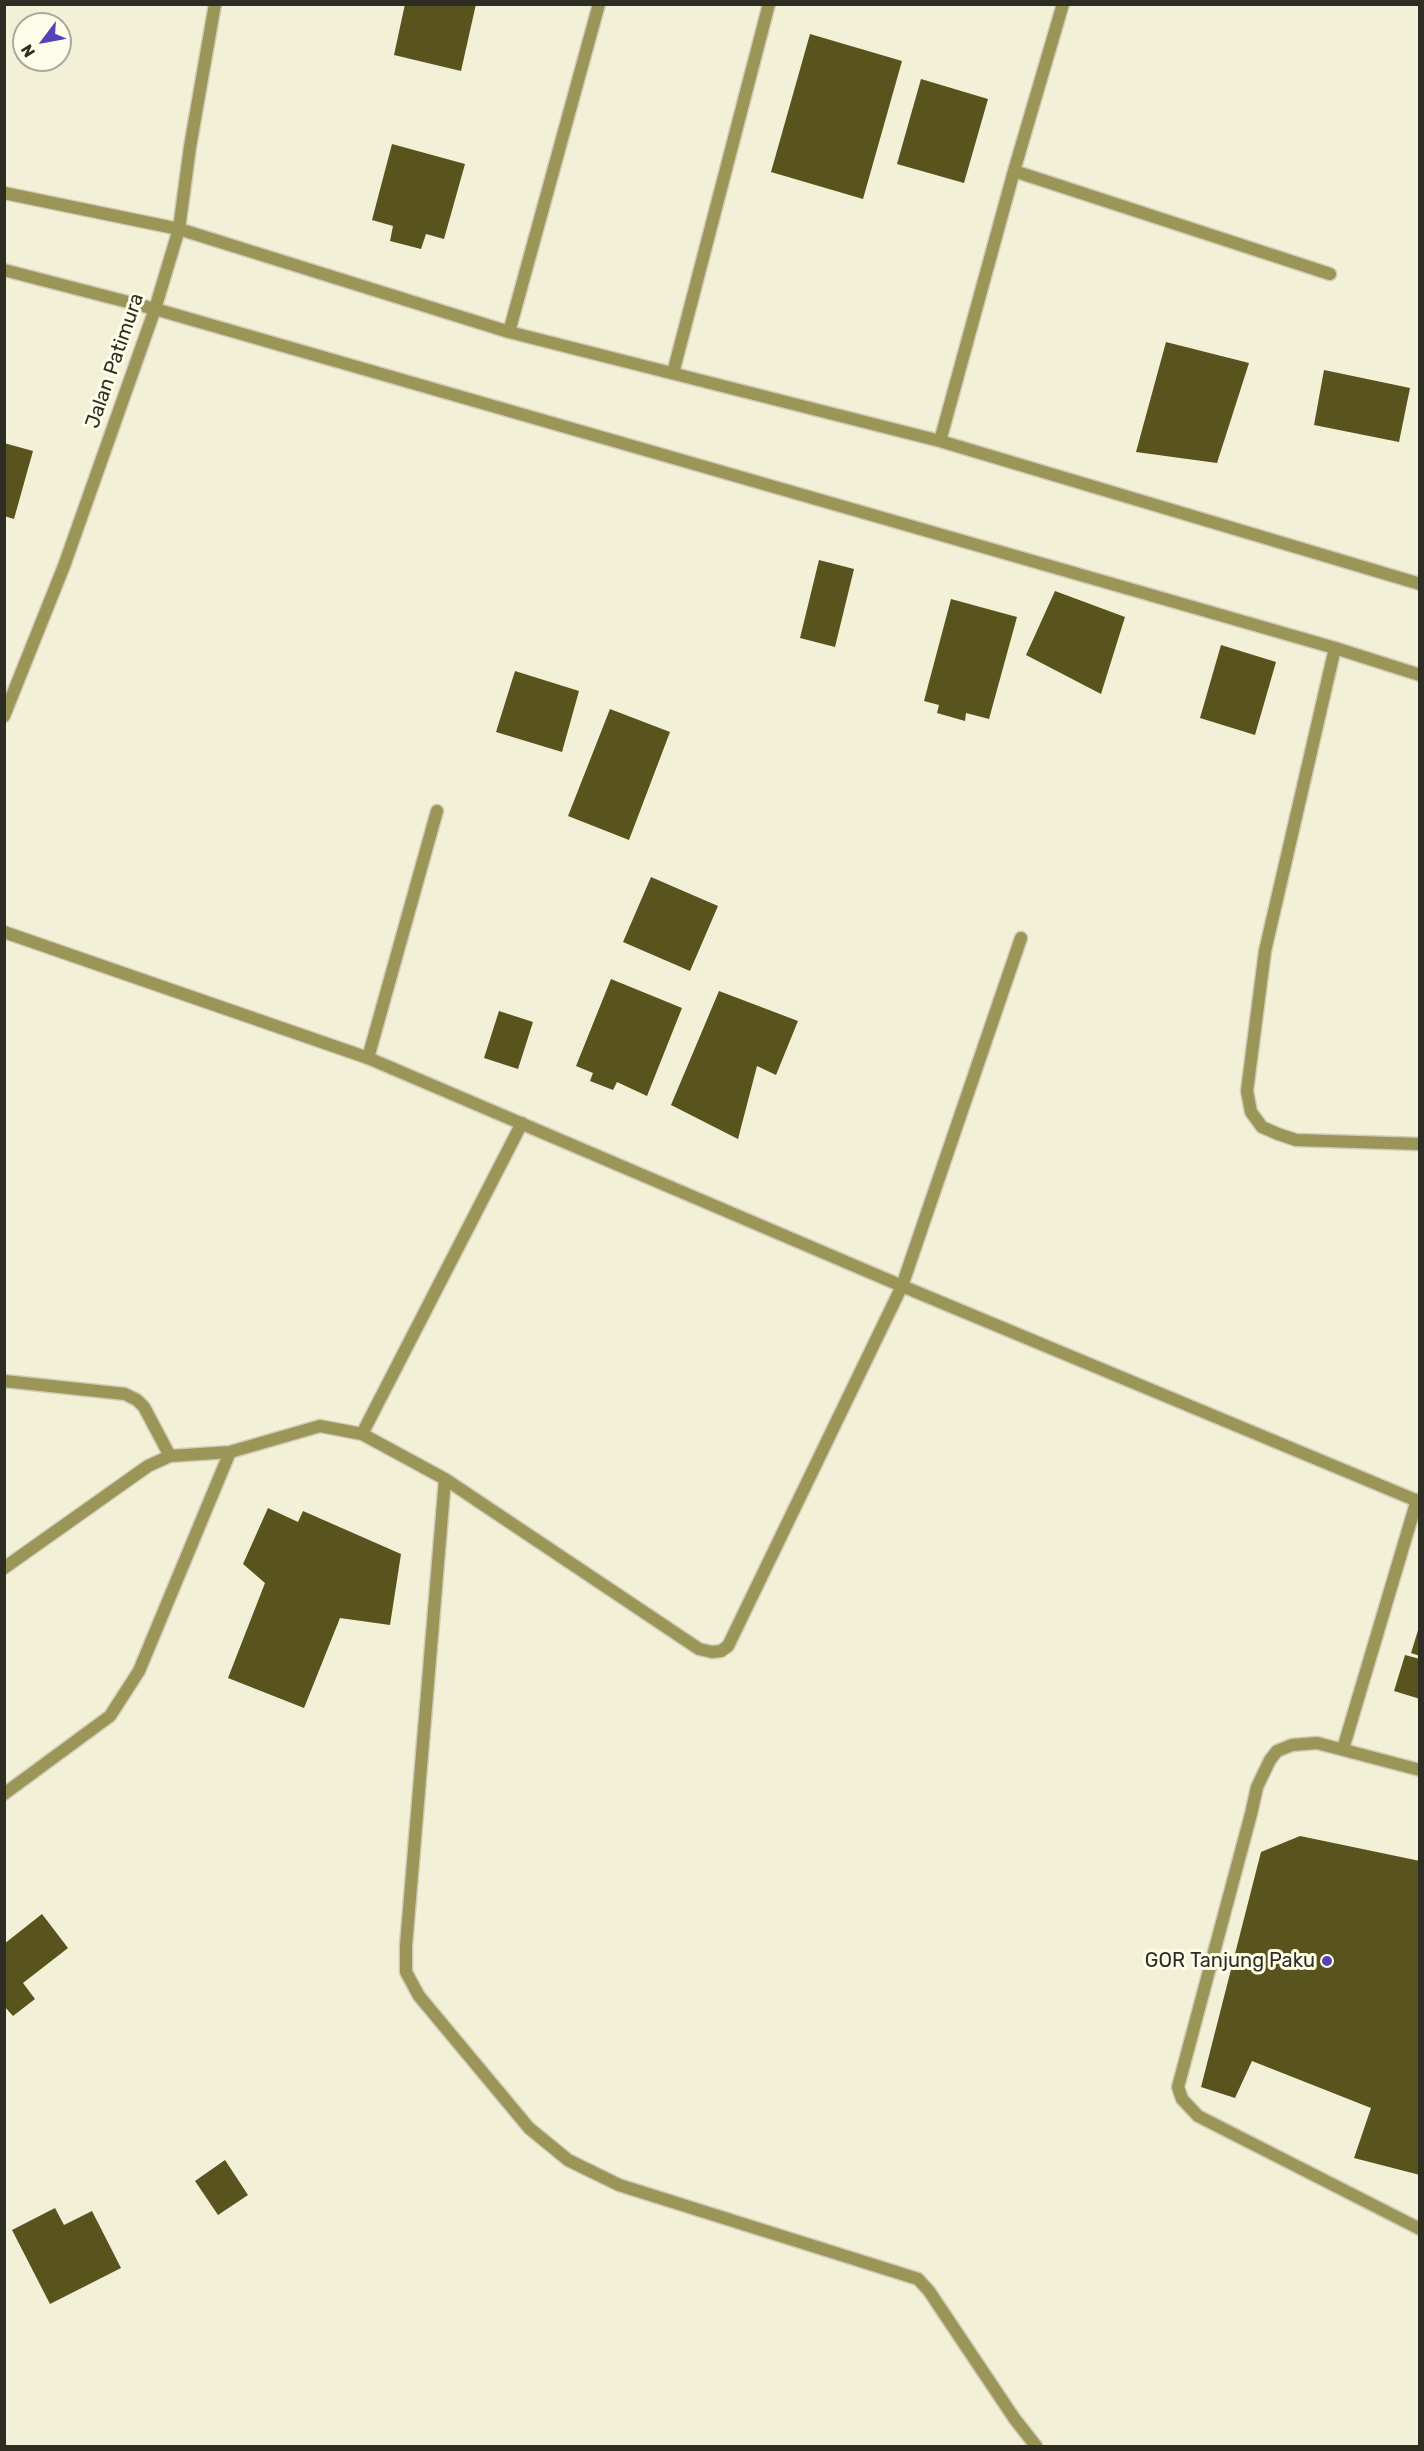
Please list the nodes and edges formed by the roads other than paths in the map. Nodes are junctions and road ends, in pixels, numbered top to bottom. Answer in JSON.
{"nodes":[{"id":1,"x":215,"y":4,"type":"edge"},
{"id":2,"x":599,"y":4,"type":"edge"},
{"id":3,"x":769,"y":4,"type":"edge"},
{"id":4,"x":1063,"y":4,"type":"edge"},
{"id":5,"x":1014,"y":171,"type":"junction"},
{"id":6,"x":4,"y":193,"type":"edge"},
{"id":7,"x":179,"y":229,"type":"junction"},
{"id":8,"x":4,"y":270,"type":"edge"},
{"id":9,"x":1330,"y":274,"type":"dead end"},
{"id":10,"x":155,"y":309,"type":"junction"},
{"id":11,"x":509,"y":332,"type":"junction"},
{"id":12,"x":673,"y":373,"type":"junction"},
{"id":13,"x":940,"y":441,"type":"junction"},
{"id":14,"x":1419,"y":584,"type":"edge"},
{"id":15,"x":1335,"y":648,"type":"junction"},
{"id":16,"x":1419,"y":675,"type":"edge"},
{"id":17,"x":4,"y":716,"type":"edge"},
{"id":18,"x":437,"y":811,"type":"dead end"},
{"id":19,"x":4,"y":932,"type":"edge"},
{"id":20,"x":1021,"y":938,"type":"dead end"},
{"id":21,"x":368,"y":1058,"type":"junction"},
{"id":22,"x":522,"y":1123,"type":"junction"},
{"id":23,"x":1419,"y":1144,"type":"edge"},
{"id":24,"x":902,"y":1286,"type":"junction"},
{"id":25,"x":4,"y":1382,"type":"edge"},
{"id":26,"x":362,"y":1434,"type":"junction"},
{"id":27,"x":230,"y":1452,"type":"junction"},
{"id":28,"x":170,"y":1456,"type":"junction"},
{"id":29,"x":445,"y":1479,"type":"junction"},
{"id":30,"x":1418,"y":1501,"type":"edge"},
{"id":31,"x":4,"y":1568,"type":"edge"},
{"id":32,"x":1343,"y":1749,"type":"junction"},
{"id":33,"x":1419,"y":1770,"type":"edge"},
{"id":34,"x":4,"y":1794,"type":"edge"},
{"id":35,"x":1419,"y":2229,"type":"edge"},
{"id":36,"x":1036,"y":2446,"type":"edge"}],
"edges":[{"from":1,"to":7,"type":"street","name":"Jalan Patimura"},
{"from":2,"to":11,"type":"street"},
{"from":3,"to":12,"type":"street"},
{"from":4,"to":5,"type":"street"},
{"from":5,"to":9,"type":"street"},
{"from":5,"to":13,"type":"street"},
{"from":6,"to":7,"type":"street"},
{"from":7,"to":10,"type":"street","name":"Jalan Patimura"},
{"from":7,"to":11,"type":"street"},
{"from":8,"to":10,"type":"street"},
{"from":10,"to":15,"type":"street"},
{"from":10,"to":17,"type":"street","name":"Jalan Patimura"},
{"from":11,"to":12,"type":"street"},
{"from":12,"to":13,"type":"street"},
{"from":13,"to":14,"type":"street"},
{"from":15,"to":16,"type":"street"},
{"from":15,"to":23,"type":"street"},
{"from":18,"to":21,"type":"street"},
{"from":19,"to":21,"type":"street"},
{"from":20,"to":24,"type":"street"},
{"from":21,"to":22,"type":"street"},
{"from":22,"to":24,"type":"street"},
{"from":22,"to":26,"type":"street"},
{"from":24,"to":29,"type":"street"},
{"from":24,"to":30,"type":"street"},
{"from":25,"to":28,"type":"street"},
{"from":26,"to":27,"type":"street"},
{"from":26,"to":29,"type":"street"},
{"from":27,"to":28,"type":"street"},
{"from":27,"to":34,"type":"street"},
{"from":28,"to":31,"type":"street"},
{"from":29,"to":36,"type":"street"},
{"from":30,"to":32,"type":"street"},
{"from":32,"to":33,"type":"street"},
{"from":32,"to":35,"type":"street"}]}
